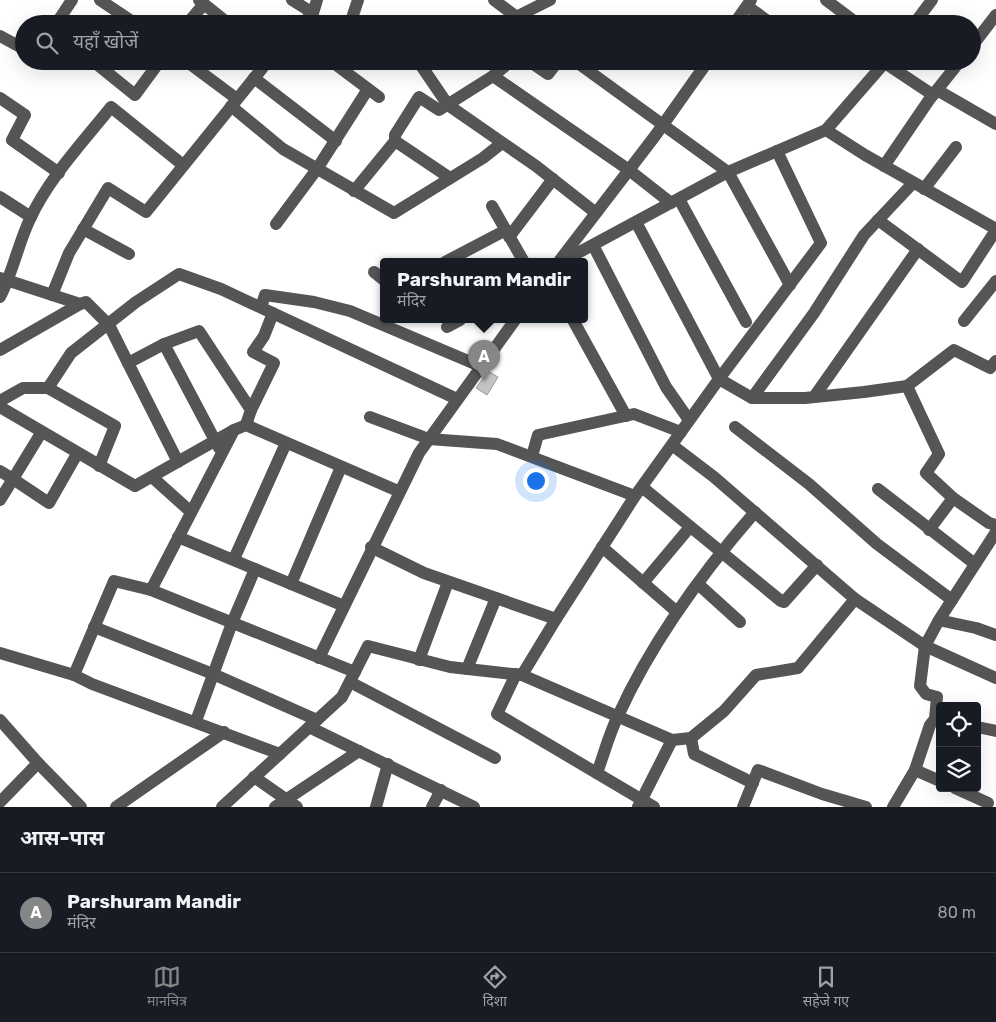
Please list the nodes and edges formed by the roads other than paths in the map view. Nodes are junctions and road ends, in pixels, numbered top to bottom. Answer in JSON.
{"nodes":[{"id":1,"x":72,"y":0,"type":"edge"},
{"id":2,"x":100,"y":0,"type":"edge"},
{"id":3,"x":292,"y":0,"type":"edge"},
{"id":4,"x":317,"y":0,"type":"edge"},
{"id":5,"x":358,"y":0,"type":"edge"},
{"id":6,"x":494,"y":0,"type":"edge"},
{"id":7,"x":550,"y":0,"type":"edge"},
{"id":8,"x":826,"y":0,"type":"edge"},
{"id":9,"x":932,"y":0,"type":"edge"},
{"id":10,"x":202,"y":2,"type":"edge"},
{"id":11,"x":749,"y":3,"type":"edge"},
{"id":12,"x":312,"y":14,"type":"joint"},
{"id":13,"x":62,"y":15,"type":"edge"},
{"id":14,"x":122,"y":15,"type":"edge"},
{"id":15,"x":193,"y":15,"type":"edge"},
{"id":16,"x":219,"y":15,"type":"edge"},
{"id":17,"x":353,"y":15,"type":"edge"},
{"id":18,"x":514,"y":15,"type":"edge"},
{"id":19,"x":528,"y":15,"type":"edge"},
{"id":20,"x":740,"y":15,"type":"edge"},
{"id":21,"x":762,"y":15,"type":"edge"},
{"id":22,"x":846,"y":15,"type":"edge"},
{"id":23,"x":921,"y":15,"type":"edge"},
{"id":24,"x":996,"y":15,"type":"edge"},
{"id":25,"x":981,"y":34,"type":"edge"},
{"id":26,"x":0,"y":36,"type":"edge"},
{"id":27,"x":15,"y":44,"type":"edge"},
{"id":28,"x":104,"y":70,"type":"edge"},
{"id":29,"x":153,"y":70,"type":"edge"},
{"id":30,"x":197,"y":70,"type":"edge"},
{"id":31,"x":261,"y":70,"type":"edge"},
{"id":32,"x":343,"y":70,"type":"edge"},
{"id":33,"x":424,"y":70,"type":"edge"},
{"id":34,"x":501,"y":70,"type":"edge"},
{"id":35,"x":587,"y":70,"type":"edge"},
{"id":36,"x":701,"y":70,"type":"edge"},
{"id":37,"x":878,"y":70,"type":"edge"},
{"id":38,"x":898,"y":70,"type":"edge"},
{"id":39,"x":953,"y":70,"type":"edge"},
{"id":40,"x":494,"y":76,"type":"junction"},
{"id":41,"x":254,"y":78,"type":"junction"},
{"id":42,"x":368,"y":89,"type":"junction"},
{"id":43,"x":935,"y":93,"type":"junction"},
{"id":44,"x":0,"y":98,"type":"edge"},
{"id":45,"x":380,"y":98,"type":"dead end"},
{"id":46,"x":234,"y":102,"type":"junction"},
{"id":47,"x":448,"y":105,"type":"junction"},
{"id":48,"x":996,"y":124,"type":"edge"},
{"id":49,"x":661,"y":126,"type":"junction"},
{"id":50,"x":826,"y":130,"type":"junction"},
{"id":51,"x":336,"y":141,"type":"junction"},
{"id":52,"x":396,"y":141,"type":"junction"},
{"id":53,"x":502,"y":143,"type":"junction"},
{"id":54,"x":956,"y":147,"type":"dead end"},
{"id":55,"x":777,"y":151,"type":"junction"},
{"id":56,"x":183,"y":165,"type":"junction"},
{"id":57,"x":884,"y":166,"type":"junction"},
{"id":58,"x":317,"y":170,"type":"junction"},
{"id":59,"x":629,"y":170,"type":"junction"},
{"id":60,"x":728,"y":172,"type":"junction"},
{"id":61,"x":59,"y":173,"type":"junction"},
{"id":62,"x":450,"y":178,"type":"junction"},
{"id":63,"x":553,"y":179,"type":"junction"},
{"id":64,"x":918,"y":186,"type":"junction"},
{"id":65,"x":354,"y":192,"type":"junction"},
{"id":66,"x":0,"y":197,"type":"edge"},
{"id":67,"x":675,"y":201,"type":"junction"},
{"id":68,"x":492,"y":206,"type":"dead end"},
{"id":69,"x":596,"y":213,"type":"junction"},
{"id":70,"x":30,"y":217,"type":"junction"},
{"id":71,"x":878,"y":220,"type":"junction"},
{"id":72,"x":636,"y":222,"type":"junction"},
{"id":73,"x":276,"y":224,"type":"dead end"},
{"id":74,"x":83,"y":229,"type":"junction"},
{"id":75,"x":996,"y":229,"type":"edge"},
{"id":76,"x":508,"y":234,"type":"junction"},
{"id":77,"x":593,"y":245,"type":"junction"},
{"id":78,"x":918,"y":249,"type":"junction"},
{"id":79,"x":128,"y":254,"type":"dead end"},
{"id":80,"x":454,"y":258,"type":"edge"},
{"id":81,"x":522,"y":258,"type":"edge"},
{"id":82,"x":563,"y":258,"type":"edge"},
{"id":83,"x":568,"y":258,"type":"edge"},
{"id":84,"x":4,"y":279,"type":"edge"},
{"id":85,"x":996,"y":281,"type":"edge"},
{"id":86,"x":790,"y":286,"type":"junction"},
{"id":87,"x":52,"y":295,"type":"junction"},
{"id":88,"x":0,"y":297,"type":"edge"},
{"id":89,"x":80,"y":304,"type":"junction"},
{"id":90,"x":267,"y":310,"type":"junction"},
{"id":91,"x":380,"y":321,"type":"edge"},
{"id":92,"x":964,"y":321,"type":"dead end"},
{"id":93,"x":746,"y":322,"type":"dead end"},
{"id":94,"x":387,"y":323,"type":"edge"},
{"id":95,"x":454,"y":323,"type":"edge"},
{"id":96,"x":513,"y":323,"type":"edge"},
{"id":97,"x":575,"y":323,"type":"edge"},
{"id":98,"x":109,"y":325,"type":"junction"},
{"id":99,"x":447,"y":327,"type":"dead end"},
{"id":100,"x":164,"y":344,"type":"junction"},
{"id":101,"x":0,"y":350,"type":"edge"},
{"id":102,"x":128,"y":363,"type":"junction"},
{"id":103,"x":994,"y":364,"type":"edge"},
{"id":104,"x":480,"y":366,"type":"junction"},
{"id":105,"x":719,"y":378,"type":"junction"},
{"id":106,"x":907,"y":386,"type":"junction"},
{"id":107,"x":48,"y":388,"type":"junction"},
{"id":108,"x":814,"y":397,"type":"junction"},
{"id":109,"x":752,"y":398,"type":"junction"},
{"id":110,"x":457,"y":399,"type":"junction"},
{"id":111,"x":1,"y":410,"type":"edge"},
{"id":112,"x":251,"y":410,"type":"junction"},
{"id":113,"x":626,"y":416,"type":"junction"},
{"id":114,"x":370,"y":417,"type":"dead end"},
{"id":115,"x":689,"y":420,"type":"junction"},
{"id":116,"x":246,"y":425,"type":"junction"},
{"id":117,"x":735,"y":427,"type":"dead end"},
{"id":118,"x":234,"y":430,"type":"junction"},
{"id":119,"x":681,"y":432,"type":"junction"},
{"id":120,"x":41,"y":433,"type":"junction"},
{"id":121,"x":428,"y":440,"type":"junction"},
{"id":122,"x":216,"y":441,"type":"junction"},
{"id":123,"x":286,"y":442,"type":"junction"},
{"id":124,"x":672,"y":445,"type":"junction"},
{"id":125,"x":77,"y":454,"type":"junction"},
{"id":126,"x":221,"y":454,"type":"junction"},
{"id":127,"x":532,"y":456,"type":"junction"},
{"id":128,"x":178,"y":462,"type":"junction"},
{"id":129,"x":99,"y":466,"type":"junction"},
{"id":130,"x":341,"y":467,"type":"junction"},
{"id":131,"x":0,"y":471,"type":"edge"},
{"id":132,"x":152,"y":477,"type":"junction"},
{"id":133,"x":13,"y":479,"type":"junction"},
{"id":134,"x":878,"y":489,"type":"dead end"},
{"id":135,"x":638,"y":491,"type":"junction"},
{"id":136,"x":398,"y":492,"type":"junction"},
{"id":137,"x":953,"y":498,"type":"junction"},
{"id":138,"x":0,"y":500,"type":"edge"},
{"id":139,"x":191,"y":512,"type":"junction"},
{"id":140,"x":756,"y":512,"type":"junction"},
{"id":141,"x":996,"y":525,"type":"edge"},
{"id":142,"x":690,"y":527,"type":"junction"},
{"id":143,"x":929,"y":530,"type":"junction"},
{"id":144,"x":996,"y":532,"type":"edge"},
{"id":145,"x":178,"y":537,"type":"junction"},
{"id":146,"x":372,"y":547,"type":"junction"},
{"id":147,"x":602,"y":547,"type":"junction"},
{"id":148,"x":720,"y":552,"type":"junction"},
{"id":149,"x":234,"y":560,"type":"junction"},
{"id":150,"x":975,"y":564,"type":"junction"},
{"id":151,"x":817,"y":565,"type":"junction"},
{"id":152,"x":256,"y":569,"type":"junction"},
{"id":153,"x":448,"y":582,"type":"junction"},
{"id":154,"x":643,"y":583,"type":"junction"},
{"id":155,"x":291,"y":584,"type":"junction"},
{"id":156,"x":698,"y":584,"type":"junction"},
{"id":157,"x":151,"y":590,"type":"junction"},
{"id":158,"x":496,"y":598,"type":"junction"},
{"id":159,"x":855,"y":599,"type":"junction"},
{"id":160,"x":952,"y":600,"type":"junction"},
{"id":161,"x":344,"y":606,"type":"junction"},
{"id":162,"x":677,"y":612,"type":"junction"},
{"id":163,"x":556,"y":619,"type":"junction"},
{"id":164,"x":943,"y":621,"type":"dead end"},
{"id":165,"x":740,"y":622,"type":"dead end"},
{"id":166,"x":232,"y":623,"type":"junction"},
{"id":167,"x":94,"y":627,"type":"junction"},
{"id":168,"x":996,"y":635,"type":"edge"},
{"id":169,"x":925,"y":646,"type":"junction"},
{"id":170,"x":0,"y":653,"type":"edge"},
{"id":171,"x":319,"y":658,"type":"junction"},
{"id":172,"x":420,"y":660,"type":"junction"},
{"id":173,"x":467,"y":669,"type":"junction"},
{"id":174,"x":213,"y":674,"type":"junction"},
{"id":175,"x":74,"y":675,"type":"junction"},
{"id":176,"x":519,"y":675,"type":"junction"},
{"id":177,"x":352,"y":677,"type":"junction"},
{"id":178,"x":996,"y":678,"type":"edge"},
{"id":179,"x":937,"y":702,"type":"edge"},
{"id":180,"x":618,"y":716,"type":"junction"},
{"id":181,"x":0,"y":720,"type":"edge"},
{"id":182,"x":936,"y":721,"type":"edge"},
{"id":183,"x":196,"y":722,"type":"junction"},
{"id":184,"x":313,"y":723,"type":"junction"},
{"id":185,"x":981,"y":728,"type":"edge"},
{"id":186,"x":996,"y":731,"type":"edge"},
{"id":187,"x":224,"y":732,"type":"junction"},
{"id":188,"x":691,"y":738,"type":"junction"},
{"id":189,"x":672,"y":740,"type":"junction"},
{"id":190,"x":359,"y":750,"type":"junction"},
{"id":191,"x":280,"y":754,"type":"junction"},
{"id":192,"x":495,"y":758,"type":"dead end"},
{"id":193,"x":38,"y":763,"type":"junction"},
{"id":194,"x":388,"y":764,"type":"junction"},
{"id":195,"x":915,"y":770,"type":"junction"},
{"id":196,"x":597,"y":773,"type":"junction"},
{"id":197,"x":254,"y":777,"type":"junction"},
{"id":198,"x":936,"y":779,"type":"edge"},
{"id":199,"x":753,"y":783,"type":"junction"},
{"id":200,"x":441,"y":790,"type":"junction"},
{"id":201,"x":964,"y":792,"type":"edge"},
{"id":202,"x":2,"y":802,"type":"edge"},
{"id":203,"x":280,"y":803,"type":"edge"},
{"id":204,"x":641,"y":803,"type":"edge"},
{"id":205,"x":988,"y":803,"type":"dead end"},
{"id":206,"x":81,"y":807,"type":"edge"},
{"id":207,"x":116,"y":807,"type":"edge"},
{"id":208,"x":222,"y":807,"type":"edge"},
{"id":209,"x":297,"y":807,"type":"edge"},
{"id":210,"x":376,"y":807,"type":"edge"},
{"id":211,"x":432,"y":807,"type":"edge"},
{"id":212,"x":474,"y":807,"type":"edge"},
{"id":213,"x":654,"y":807,"type":"edge"},
{"id":214,"x":743,"y":807,"type":"edge"},
{"id":215,"x":866,"y":807,"type":"edge"},
{"id":216,"x":893,"y":807,"type":"edge"}],
"edges":[{"from":1,"to":13,"type":"street"},
{"from":2,"to":14,"type":"street"},
{"from":3,"to":12,"type":"street"},
{"from":4,"to":12,"type":"street"},
{"from":5,"to":17,"type":"street"},
{"from":6,"to":18,"type":"street"},
{"from":7,"to":19,"type":"street"},
{"from":8,"to":22,"type":"street"},
{"from":9,"to":23,"type":"street"},
{"from":10,"to":15,"type":"street"},
{"from":10,"to":16,"type":"street"},
{"from":11,"to":20,"type":"street"},
{"from":11,"to":21,"type":"street"},
{"from":24,"to":25,"type":"street"},
{"from":26,"to":27,"type":"street"},
{"from":28,"to":29,"type":"street"},
{"from":30,"to":46,"type":"street"},
{"from":31,"to":41,"type":"street"},
{"from":32,"to":42,"type":"street"},
{"from":33,"to":47,"type":"street"},
{"from":34,"to":40,"type":"street"},
{"from":35,"to":49,"type":"street"},
{"from":36,"to":49,"type":"street"},
{"from":37,"to":50,"type":"street"},
{"from":38,"to":43,"type":"street"},
{"from":39,"to":43,"type":"street"},
{"from":40,"to":47,"type":"street"},
{"from":40,"to":59,"type":"street"},
{"from":41,"to":46,"type":"street"},
{"from":41,"to":51,"type":"street"},
{"from":42,"to":45,"type":"street"},
{"from":42,"to":51,"type":"street"},
{"from":43,"to":48,"type":"street"},
{"from":43,"to":57,"type":"street"},
{"from":44,"to":61,"type":"street"},
{"from":46,"to":56,"type":"street"},
{"from":46,"to":58,"type":"street"},
{"from":47,"to":52,"type":"street"},
{"from":47,"to":53,"type":"street"},
{"from":49,"to":59,"type":"street"},
{"from":49,"to":60,"type":"street"},
{"from":50,"to":55,"type":"street"},
{"from":50,"to":57,"type":"street"},
{"from":51,"to":58,"type":"street"},
{"from":52,"to":62,"type":"street"},
{"from":52,"to":65,"type":"street"},
{"from":53,"to":62,"type":"street"},
{"from":53,"to":63,"type":"street"},
{"from":54,"to":64,"type":"street"},
{"from":55,"to":60,"type":"street"},
{"from":55,"to":86,"type":"street"},
{"from":56,"to":61,"type":"street"},
{"from":56,"to":74,"type":"street"},
{"from":57,"to":64,"type":"street"},
{"from":58,"to":65,"type":"street"},
{"from":58,"to":73,"type":"street"},
{"from":59,"to":67,"type":"street"},
{"from":59,"to":69,"type":"street"},
{"from":60,"to":67,"type":"street"},
{"from":60,"to":86,"type":"street"},
{"from":61,"to":70,"type":"street"},
{"from":62,"to":65,"type":"street"},
{"from":63,"to":69,"type":"street"},
{"from":63,"to":76,"type":"street"},
{"from":64,"to":71,"type":"street"},
{"from":64,"to":75,"type":"street"},
{"from":66,"to":70,"type":"street"},
{"from":67,"to":72,"type":"street"},
{"from":67,"to":93,"type":"street"},
{"from":68,"to":76,"type":"street"},
{"from":69,"to":82,"type":"street"},
{"from":70,"to":84,"type":"street"},
{"from":71,"to":78,"type":"street"},
{"from":71,"to":109,"type":"street"},
{"from":72,"to":77,"type":"street"},
{"from":72,"to":105,"type":"street"},
{"from":74,"to":79,"type":"street"},
{"from":74,"to":87,"type":"street"},
{"from":75,"to":78,"type":"street"},
{"from":76,"to":80,"type":"street"},
{"from":76,"to":81,"type":"street"},
{"from":77,"to":83,"type":"street"},
{"from":77,"to":115,"type":"street"},
{"from":78,"to":108,"type":"street"},
{"from":84,"to":87,"type":"street"},
{"from":84,"to":88,"type":"street"},
{"from":85,"to":92,"type":"street"},
{"from":86,"to":105,"type":"street"},
{"from":87,"to":89,"type":"street"},
{"from":89,"to":98,"type":"street"},
{"from":89,"to":101,"type":"street"},
{"from":90,"to":91,"type":"street"},
{"from":90,"to":98,"type":"street"},
{"from":90,"to":110,"type":"street"},
{"from":90,"to":112,"type":"street"},
{"from":94,"to":104,"type":"street"},
{"from":95,"to":99,"type":"street"},
{"from":96,"to":104,"type":"street"},
{"from":97,"to":113,"type":"street"},
{"from":98,"to":102,"type":"street"},
{"from":98,"to":107,"type":"street"},
{"from":100,"to":102,"type":"street"},
{"from":100,"to":112,"type":"street"},
{"from":100,"to":122,"type":"street"},
{"from":102,"to":128,"type":"street"},
{"from":103,"to":106,"type":"street"},
{"from":104,"to":110,"type":"street"},
{"from":105,"to":109,"type":"street"},
{"from":105,"to":115,"type":"street"},
{"from":106,"to":108,"type":"street"},
{"from":106,"to":137,"type":"street"},
{"from":107,"to":111,"type":"street"},
{"from":107,"to":129,"type":"street"},
{"from":108,"to":109,"type":"street"},
{"from":110,"to":121,"type":"street"},
{"from":111,"to":120,"type":"street"},
{"from":112,"to":116,"type":"street"},
{"from":113,"to":119,"type":"street"},
{"from":113,"to":127,"type":"street"},
{"from":114,"to":121,"type":"street"},
{"from":115,"to":119,"type":"street"},
{"from":116,"to":118,"type":"street"},
{"from":116,"to":123,"type":"street"},
{"from":117,"to":160,"type":"street"},
{"from":118,"to":122,"type":"street"},
{"from":118,"to":126,"type":"street"},
{"from":119,"to":124,"type":"street"},
{"from":120,"to":125,"type":"street"},
{"from":120,"to":133,"type":"street"},
{"from":121,"to":127,"type":"street"},
{"from":121,"to":136,"type":"street"},
{"from":122,"to":126,"type":"street"},
{"from":122,"to":128,"type":"street"},
{"from":123,"to":130,"type":"street"},
{"from":123,"to":149,"type":"street"},
{"from":124,"to":135,"type":"street"},
{"from":124,"to":140,"type":"street"},
{"from":125,"to":129,"type":"street"},
{"from":125,"to":133,"type":"street"},
{"from":126,"to":139,"type":"street"},
{"from":127,"to":135,"type":"street"},
{"from":128,"to":132,"type":"street"},
{"from":129,"to":132,"type":"street"},
{"from":130,"to":136,"type":"street"},
{"from":130,"to":155,"type":"street"},
{"from":131,"to":133,"type":"street"},
{"from":132,"to":139,"type":"street"},
{"from":133,"to":138,"type":"street"},
{"from":134,"to":143,"type":"street"},
{"from":135,"to":142,"type":"street"},
{"from":135,"to":147,"type":"street"},
{"from":136,"to":146,"type":"street"},
{"from":137,"to":141,"type":"street"},
{"from":137,"to":143,"type":"street"},
{"from":139,"to":145,"type":"street"},
{"from":140,"to":148,"type":"street"},
{"from":140,"to":151,"type":"street"},
{"from":142,"to":148,"type":"street"},
{"from":142,"to":154,"type":"street"},
{"from":143,"to":150,"type":"street"},
{"from":144,"to":150,"type":"street"},
{"from":145,"to":149,"type":"street"},
{"from":145,"to":157,"type":"street"},
{"from":146,"to":153,"type":"street"},
{"from":146,"to":161,"type":"street"},
{"from":147,"to":154,"type":"street"},
{"from":147,"to":163,"type":"street"},
{"from":148,"to":151,"type":"street"},
{"from":148,"to":156,"type":"street"},
{"from":149,"to":152,"type":"street"},
{"from":150,"to":160,"type":"street"},
{"from":151,"to":159,"type":"street"},
{"from":152,"to":155,"type":"street"},
{"from":152,"to":166,"type":"street"},
{"from":153,"to":158,"type":"street"},
{"from":153,"to":172,"type":"street"},
{"from":154,"to":162,"type":"street"},
{"from":155,"to":161,"type":"street"},
{"from":156,"to":162,"type":"street"},
{"from":156,"to":165,"type":"street"},
{"from":157,"to":166,"type":"street"},
{"from":157,"to":167,"type":"street"},
{"from":158,"to":163,"type":"street"},
{"from":158,"to":173,"type":"street"},
{"from":159,"to":169,"type":"street"},
{"from":159,"to":188,"type":"street"},
{"from":160,"to":169,"type":"street"},
{"from":161,"to":171,"type":"street"},
{"from":162,"to":180,"type":"street"},
{"from":163,"to":176,"type":"street"},
{"from":164,"to":168,"type":"street"},
{"from":166,"to":171,"type":"street"},
{"from":166,"to":174,"type":"street"},
{"from":167,"to":174,"type":"street"},
{"from":167,"to":175,"type":"street"},
{"from":169,"to":178,"type":"street"},
{"from":169,"to":179,"type":"street"},
{"from":170,"to":175,"type":"street"},
{"from":171,"to":177,"type":"street"},
{"from":172,"to":173,"type":"street"},
{"from":172,"to":177,"type":"street"},
{"from":173,"to":176,"type":"street"},
{"from":174,"to":183,"type":"street"},
{"from":174,"to":184,"type":"street"},
{"from":175,"to":183,"type":"street"},
{"from":176,"to":180,"type":"street"},
{"from":176,"to":196,"type":"street"},
{"from":177,"to":184,"type":"street"},
{"from":177,"to":192,"type":"street"},
{"from":180,"to":189,"type":"street"},
{"from":180,"to":196,"type":"street"},
{"from":181,"to":193,"type":"street"},
{"from":182,"to":195,"type":"street"},
{"from":183,"to":187,"type":"street"},
{"from":184,"to":190,"type":"street"},
{"from":184,"to":191,"type":"street"},
{"from":185,"to":186,"type":"street"},
{"from":187,"to":191,"type":"street"},
{"from":187,"to":207,"type":"street"},
{"from":188,"to":189,"type":"street"},
{"from":188,"to":199,"type":"street"},
{"from":189,"to":204,"type":"street"},
{"from":190,"to":194,"type":"street"},
{"from":190,"to":203,"type":"street"},
{"from":191,"to":197,"type":"street"},
{"from":193,"to":202,"type":"street"},
{"from":193,"to":206,"type":"street"},
{"from":194,"to":200,"type":"street"},
{"from":194,"to":210,"type":"street"},
{"from":195,"to":198,"type":"street"},
{"from":195,"to":216,"type":"street"},
{"from":196,"to":204,"type":"street"},
{"from":197,"to":203,"type":"street"},
{"from":197,"to":208,"type":"street"},
{"from":199,"to":214,"type":"street"},
{"from":199,"to":215,"type":"street"},
{"from":200,"to":211,"type":"street"},
{"from":200,"to":212,"type":"street"},
{"from":201,"to":205,"type":"street"},
{"from":203,"to":209,"type":"street"},
{"from":204,"to":213,"type":"street"}]}
